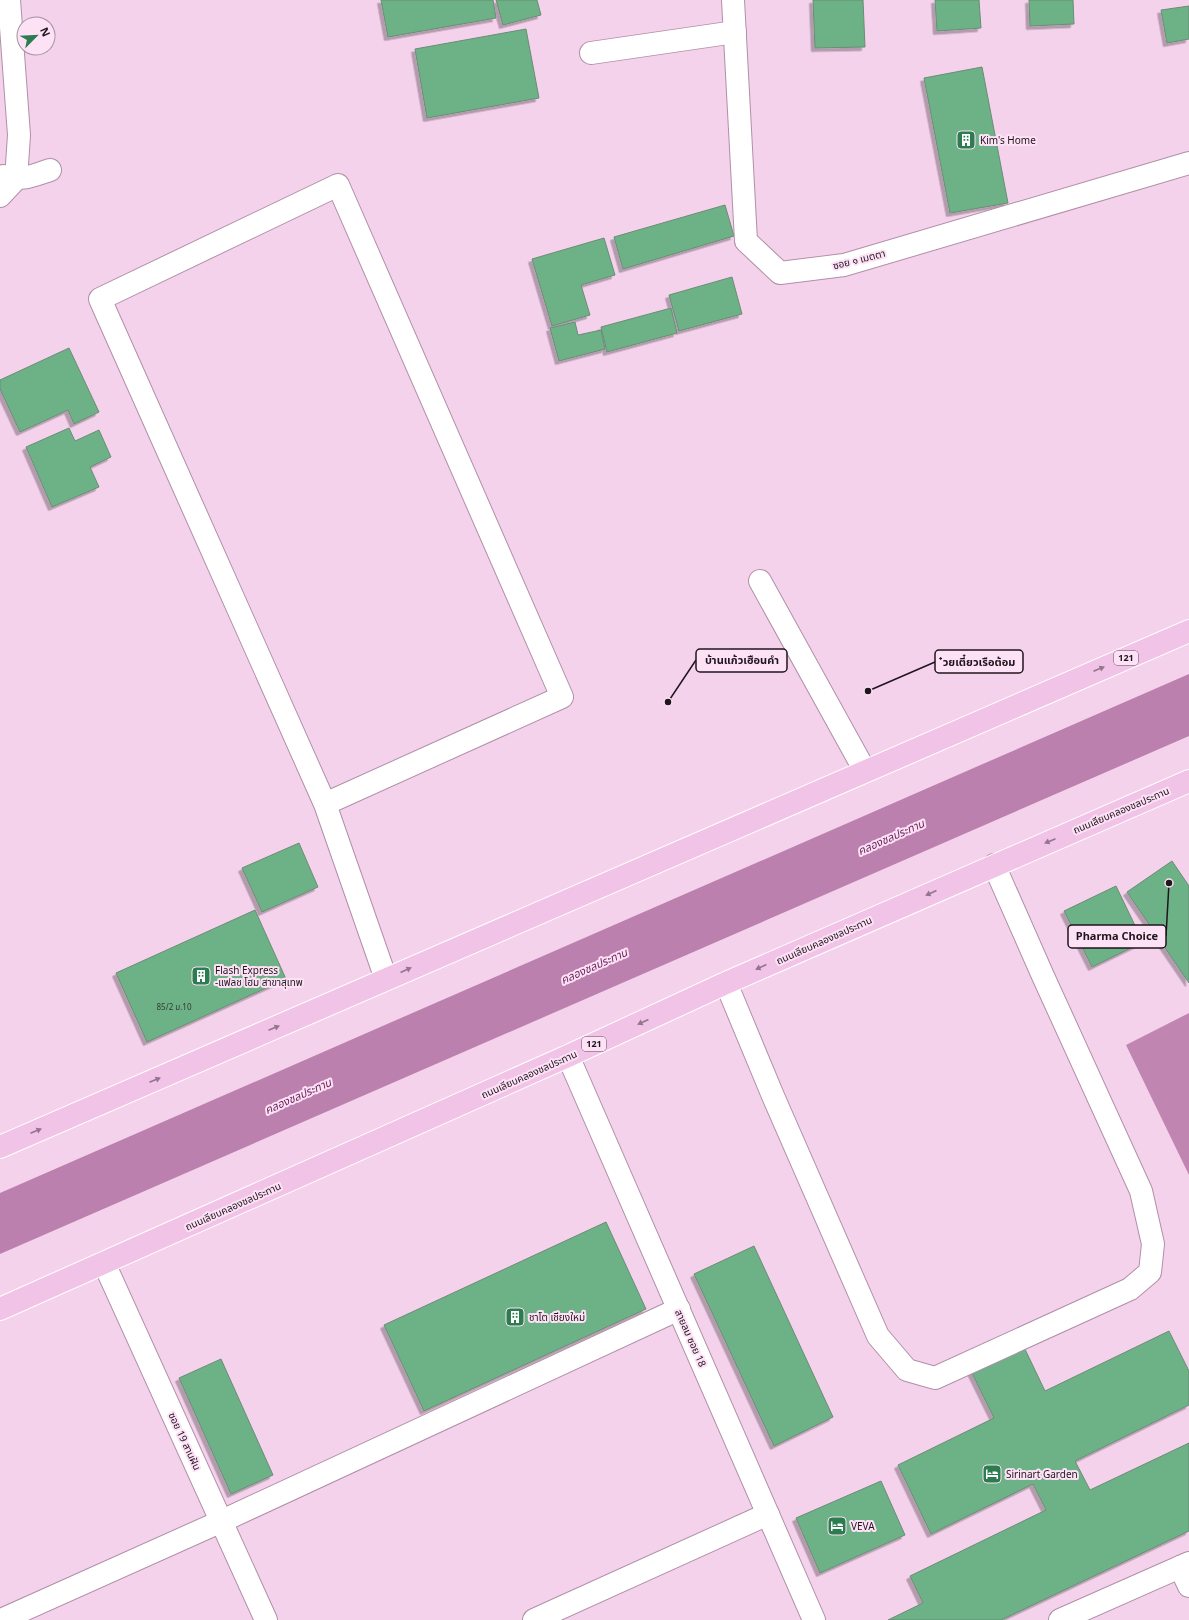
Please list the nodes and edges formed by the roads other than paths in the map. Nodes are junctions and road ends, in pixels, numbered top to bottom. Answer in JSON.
{"nodes":[{"id":1,"x":9,"y":0,"type":"edge"},
{"id":2,"x":733,"y":0,"type":"edge"},
{"id":3,"x":735,"y":32,"type":"junction"},
{"id":4,"x":591,"y":53,"type":"dead end"},
{"id":5,"x":1189,"y":163,"type":"edge"},
{"id":6,"x":50,"y":170,"type":"dead end"},
{"id":7,"x":8,"y":177,"type":"edge"},
{"id":8,"x":0,"y":196,"type":"edge"},
{"id":9,"x":760,"y":581,"type":"dead end"},
{"id":10,"x":1189,"y":631,"type":"edge"},
{"id":11,"x":865,"y":771,"type":"junction"},
{"id":12,"x":1189,"y":781,"type":"edge"},
{"id":13,"x":325,"y":804,"type":"junction"},
{"id":14,"x":994,"y":865,"type":"junction"},
{"id":15,"x":386,"y":979,"type":"junction"},
{"id":16,"x":726,"y":983,"type":"junction"},
{"id":17,"x":568,"y":1056,"type":"junction"},
{"id":18,"x":0,"y":1147,"type":"edge"},
{"id":19,"x":104,"y":1263,"type":"junction"},
{"id":20,"x":0,"y":1309,"type":"edge"},
{"id":21,"x":679,"y":1309,"type":"junction"},
{"id":22,"x":768,"y":1514,"type":"junction"},
{"id":23,"x":222,"y":1521,"type":"junction"},
{"id":24,"x":1186,"y":1572,"type":"edge"},
{"id":25,"x":1,"y":1620,"type":"edge"},
{"id":26,"x":266,"y":1620,"type":"edge"},
{"id":27,"x":534,"y":1620,"type":"edge"},
{"id":28,"x":814,"y":1620,"type":"edge"},
{"id":29,"x":1060,"y":1620,"type":"edge"}],
"edges":[{"from":1,"to":7,"type":"street"},
{"from":2,"to":3,"type":"street","name":"ซอย ๑ เมตตา"},
{"from":3,"to":4,"type":"street"},
{"from":3,"to":5,"type":"street","name":"ซอย ๑ เมตตา"},
{"from":6,"to":7,"type":"street"},
{"from":7,"to":8,"type":"street"},
{"from":9,"to":11,"type":"street"},
{"from":11,"to":10,"type":"main road","number":"121","one_way":true},
{"from":15,"to":11,"type":"main road","number":"121","one_way":true},
{"from":12,"to":14,"type":"main road","name":"ถนนเลียบคลองชลประทาน","number":"121","one_way":true},
{"from":13,"to":13,"type":"street"},
{"from":13,"to":15,"type":"street"},
{"from":14,"to":16,"type":"main road","name":"ถนนเลียบคลองชลประทาน","number":"121","one_way":true},
{"from":14,"to":16,"type":"street"},
{"from":18,"to":15,"type":"main road","number":"121","one_way":true},
{"from":16,"to":17,"type":"main road","name":"ถนนเลียบคลองชลประทาน","number":"121","one_way":true},
{"from":17,"to":19,"type":"main road","name":"ถนนเลียบคลองชลประทาน","number":"121"},
{"from":17,"to":21,"type":"street","name":"สายลม ซอย 18"},
{"from":19,"to":20,"type":"main road","name":"ถนนเลียบคลองชลประทาน","number":"121"},
{"from":19,"to":23,"type":"street","name":"ซอย 19 สานฝัน"},
{"from":21,"to":22,"type":"street","name":"สายลม ซอย 18"},
{"from":21,"to":23,"type":"street"},
{"from":22,"to":27,"type":"street"},
{"from":22,"to":28,"type":"street","name":"สายลม ซอย 18"},
{"from":23,"to":25,"type":"street"},
{"from":23,"to":26,"type":"street","name":"ซอย 19 สานฝัน"},
{"from":24,"to":29,"type":"street"}]}
